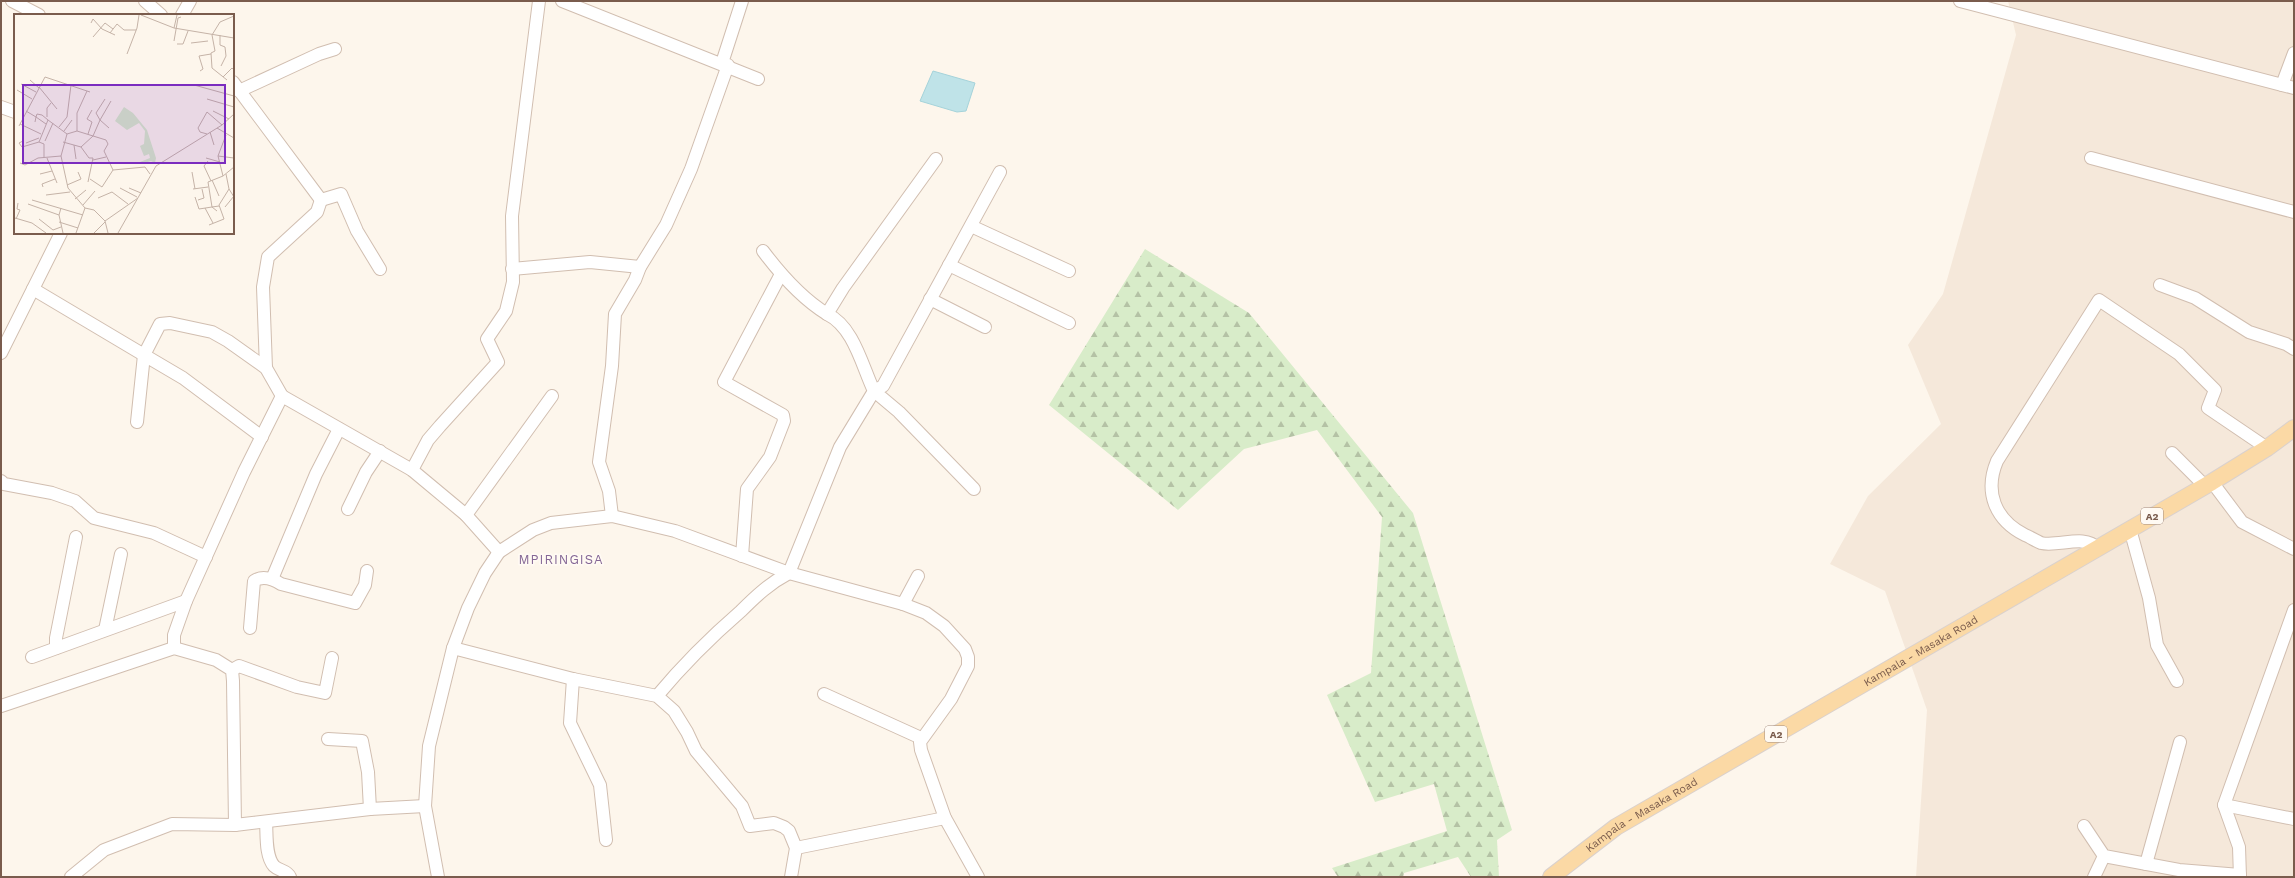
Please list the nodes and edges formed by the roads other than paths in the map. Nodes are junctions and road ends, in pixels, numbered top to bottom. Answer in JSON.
{"nodes":[{"id":1,"x":12,"y":1,"type":"edge"},
{"id":2,"x":145,"y":1,"type":"edge"},
{"id":3,"x":190,"y":1,"type":"edge"},
{"id":4,"x":539,"y":1,"type":"edge"},
{"id":5,"x":562,"y":1,"type":"edge"},
{"id":6,"x":742,"y":1,"type":"edge"},
{"id":7,"x":1960,"y":1,"type":"edge"},
{"id":8,"x":37,"y":14,"type":"edge"},
{"id":9,"x":160,"y":14,"type":"edge"},
{"id":10,"x":183,"y":14,"type":"edge"},
{"id":11,"x":335,"y":49,"type":"dead end"},
{"id":12,"x":2294,"y":53,"type":"edge"},
{"id":13,"x":725,"y":64,"type":"junction"},
{"id":14,"x":758,"y":78,"type":"dead end"},
{"id":15,"x":236,"y":86,"type":"edge"},
{"id":16,"x":2288,"y":86,"type":"edge"},
{"id":17,"x":1,"y":107,"type":"edge"},
{"id":18,"x":14,"y":112,"type":"edge"},
{"id":19,"x":2091,"y":158,"type":"dead end"},
{"id":20,"x":936,"y":159,"type":"dead end"},
{"id":21,"x":1000,"y":172,"type":"dead end"},
{"id":22,"x":321,"y":200,"type":"junction"},
{"id":23,"x":2294,"y":212,"type":"edge"},
{"id":24,"x":971,"y":226,"type":"junction"},
{"id":25,"x":60,"y":234,"type":"edge"},
{"id":26,"x":763,"y":250,"type":"dead end"},
{"id":27,"x":949,"y":265,"type":"junction"},
{"id":28,"x":640,"y":267,"type":"junction"},
{"id":29,"x":380,"y":269,"type":"dead end"},
{"id":30,"x":512,"y":269,"type":"junction"},
{"id":31,"x":1069,"y":271,"type":"dead end"},
{"id":32,"x":781,"y":274,"type":"junction"},
{"id":33,"x":2160,"y":285,"type":"dead end"},
{"id":34,"x":33,"y":288,"type":"junction"},
{"id":35,"x":930,"y":299,"type":"junction"},
{"id":36,"x":827,"y":314,"type":"junction"},
{"id":37,"x":1069,"y":323,"type":"dead end"},
{"id":38,"x":985,"y":327,"type":"dead end"},
{"id":39,"x":2294,"y":349,"type":"edge"},
{"id":40,"x":1,"y":353,"type":"edge"},
{"id":41,"x":144,"y":355,"type":"junction"},
{"id":42,"x":266,"y":368,"type":"junction"},
{"id":43,"x":874,"y":391,"type":"junction"},
{"id":44,"x":282,"y":396,"type":"junction"},
{"id":45,"x":552,"y":396,"type":"dead end"},
{"id":46,"x":137,"y":422,"type":"dead end"},
{"id":47,"x":339,"y":428,"type":"junction"},
{"id":48,"x":2294,"y":428,"type":"edge"},
{"id":49,"x":262,"y":437,"type":"junction"},
{"id":50,"x":2267,"y":448,"type":"junction"},
{"id":51,"x":380,"y":451,"type":"junction"},
{"id":52,"x":2172,"y":453,"type":"dead end"},
{"id":53,"x":412,"y":470,"type":"junction"},
{"id":54,"x":1,"y":481,"type":"edge"},
{"id":55,"x":2209,"y":484,"type":"junction"},
{"id":56,"x":974,"y":489,"type":"dead end"},
{"id":57,"x":348,"y":508,"type":"dead end"},
{"id":58,"x":466,"y":515,"type":"junction"},
{"id":59,"x":612,"y":516,"type":"junction"},
{"id":60,"x":2130,"y":529,"type":"junction"},
{"id":61,"x":76,"y":537,"type":"dead end"},
{"id":62,"x":2097,"y":548,"type":"junction"},
{"id":63,"x":2294,"y":549,"type":"edge"},
{"id":64,"x":499,"y":552,"type":"junction"},
{"id":65,"x":121,"y":554,"type":"dead end"},
{"id":66,"x":742,"y":556,"type":"junction"},
{"id":67,"x":206,"y":557,"type":"junction"},
{"id":68,"x":367,"y":571,"type":"dead end"},
{"id":69,"x":789,"y":573,"type":"junction"},
{"id":70,"x":918,"y":576,"type":"dead end"},
{"id":71,"x":272,"y":579,"type":"junction"},
{"id":72,"x":186,"y":601,"type":"junction"},
{"id":73,"x":903,"y":604,"type":"junction"},
{"id":74,"x":2294,"y":610,"type":"edge"},
{"id":75,"x":250,"y":628,"type":"dead end"},
{"id":76,"x":105,"y":630,"type":"junction"},
{"id":77,"x":56,"y":648,"type":"junction"},
{"id":78,"x":174,"y":648,"type":"junction"},
{"id":79,"x":453,"y":648,"type":"junction"},
{"id":80,"x":32,"y":657,"type":"dead end"},
{"id":81,"x":332,"y":658,"type":"dead end"},
{"id":82,"x":232,"y":670,"type":"junction"},
{"id":83,"x":574,"y":679,"type":"junction"},
{"id":84,"x":2177,"y":681,"type":"dead end"},
{"id":85,"x":824,"y":694,"type":"dead end"},
{"id":86,"x":657,"y":696,"type":"junction"},
{"id":87,"x":1,"y":706,"type":"edge"},
{"id":88,"x":921,"y":738,"type":"junction"},
{"id":89,"x":328,"y":739,"type":"dead end"},
{"id":90,"x":2180,"y":742,"type":"dead end"},
{"id":91,"x":2224,"y":805,"type":"junction"},
{"id":92,"x":425,"y":806,"type":"junction"},
{"id":93,"x":370,"y":809,"type":"junction"},
{"id":94,"x":945,"y":818,"type":"junction"},
{"id":95,"x":2294,"y":819,"type":"edge"},
{"id":96,"x":266,"y":822,"type":"junction"},
{"id":97,"x":235,"y":825,"type":"junction"},
{"id":98,"x":2084,"y":826,"type":"dead end"},
{"id":99,"x":606,"y":840,"type":"dead end"},
{"id":100,"x":796,"y":848,"type":"junction"},
{"id":101,"x":2104,"y":856,"type":"junction"},
{"id":102,"x":2146,"y":864,"type":"junction"},
{"id":103,"x":2240,"y":876,"type":"edge"},
{"id":104,"x":71,"y":877,"type":"edge"},
{"id":105,"x":290,"y":877,"type":"edge"},
{"id":106,"x":438,"y":877,"type":"edge"},
{"id":107,"x":791,"y":877,"type":"edge"},
{"id":108,"x":978,"y":877,"type":"edge"},
{"id":109,"x":1551,"y":877,"type":"edge"},
{"id":110,"x":2094,"y":877,"type":"edge"}],
"edges":[{"from":1,"to":8,"type":"street"},
{"from":2,"to":9,"type":"street"},
{"from":3,"to":10,"type":"street"},
{"from":4,"to":30,"type":"street"},
{"from":5,"to":13,"type":"street"},
{"from":6,"to":13,"type":"street"},
{"from":7,"to":16,"type":"street"},
{"from":11,"to":15,"type":"street"},
{"from":12,"to":16,"type":"street"},
{"from":13,"to":14,"type":"street"},
{"from":13,"to":28,"type":"street"},
{"from":15,"to":22,"type":"street"},
{"from":17,"to":18,"type":"street"},
{"from":19,"to":23,"type":"street"},
{"from":20,"to":36,"type":"street"},
{"from":21,"to":24,"type":"street"},
{"from":22,"to":29,"type":"street"},
{"from":22,"to":42,"type":"street"},
{"from":24,"to":27,"type":"street"},
{"from":24,"to":31,"type":"street"},
{"from":25,"to":34,"type":"street"},
{"from":26,"to":32,"type":"street"},
{"from":27,"to":35,"type":"street"},
{"from":27,"to":37,"type":"street"},
{"from":28,"to":30,"type":"street"},
{"from":28,"to":59,"type":"street"},
{"from":30,"to":53,"type":"street"},
{"from":32,"to":36,"type":"street"},
{"from":32,"to":66,"type":"street"},
{"from":33,"to":39,"type":"street"},
{"from":34,"to":40,"type":"street"},
{"from":34,"to":41,"type":"street"},
{"from":35,"to":38,"type":"street"},
{"from":35,"to":43,"type":"street"},
{"from":36,"to":43,"type":"street"},
{"from":41,"to":42,"type":"street"},
{"from":41,"to":46,"type":"street"},
{"from":41,"to":49,"type":"street"},
{"from":42,"to":44,"type":"street"},
{"from":43,"to":56,"type":"street"},
{"from":43,"to":69,"type":"street"},
{"from":44,"to":47,"type":"street"},
{"from":44,"to":49,"type":"street"},
{"from":45,"to":58,"type":"street"},
{"from":47,"to":51,"type":"street"},
{"from":47,"to":71,"type":"street"},
{"from":48,"to":50,"type":"main road","name":"Kampala - Masaka Road","number":"A2"},
{"from":49,"to":67,"type":"street"},
{"from":50,"to":55,"type":"main road","name":"Kampala - Masaka Road","number":"A2"},
{"from":50,"to":62,"type":"street"},
{"from":51,"to":53,"type":"street"},
{"from":51,"to":57,"type":"street"},
{"from":52,"to":55,"type":"street"},
{"from":53,"to":58,"type":"street"},
{"from":54,"to":67,"type":"street"},
{"from":55,"to":60,"type":"main road","name":"Kampala - Masaka Road","number":"A2"},
{"from":55,"to":63,"type":"street"},
{"from":58,"to":64,"type":"street"},
{"from":59,"to":64,"type":"street"},
{"from":59,"to":66,"type":"street"},
{"from":60,"to":62,"type":"main road","name":"Kampala - Masaka Road","number":"A2"},
{"from":60,"to":84,"type":"street"},
{"from":61,"to":77,"type":"street"},
{"from":62,"to":109,"type":"main road","name":"Kampala - Masaka Road","number":"A2"},
{"from":64,"to":79,"type":"street"},
{"from":65,"to":76,"type":"street"},
{"from":66,"to":69,"type":"street"},
{"from":67,"to":72,"type":"street"},
{"from":68,"to":71,"type":"street"},
{"from":69,"to":73,"type":"street"},
{"from":69,"to":86,"type":"street"},
{"from":70,"to":73,"type":"street"},
{"from":71,"to":75,"type":"street"},
{"from":72,"to":76,"type":"street"},
{"from":72,"to":78,"type":"street"},
{"from":73,"to":88,"type":"street"},
{"from":74,"to":91,"type":"street"},
{"from":76,"to":77,"type":"street"},
{"from":77,"to":80,"type":"street"},
{"from":78,"to":82,"type":"street"},
{"from":78,"to":87,"type":"street"},
{"from":79,"to":83,"type":"street"},
{"from":79,"to":92,"type":"street"},
{"from":81,"to":82,"type":"street"},
{"from":82,"to":97,"type":"street"},
{"from":83,"to":86,"type":"street"},
{"from":83,"to":99,"type":"street"},
{"from":85,"to":88,"type":"street"},
{"from":86,"to":100,"type":"street"},
{"from":88,"to":94,"type":"street"},
{"from":89,"to":93,"type":"street"},
{"from":90,"to":102,"type":"street"},
{"from":91,"to":95,"type":"street"},
{"from":91,"to":103,"type":"street"},
{"from":92,"to":93,"type":"street"},
{"from":92,"to":106,"type":"street"},
{"from":93,"to":96,"type":"street"},
{"from":94,"to":100,"type":"street"},
{"from":94,"to":108,"type":"street"},
{"from":96,"to":97,"type":"street"},
{"from":96,"to":105,"type":"street"},
{"from":97,"to":104,"type":"street"},
{"from":98,"to":101,"type":"street"},
{"from":100,"to":107,"type":"street"},
{"from":101,"to":102,"type":"street"},
{"from":101,"to":110,"type":"street"},
{"from":102,"to":103,"type":"street"}]}
